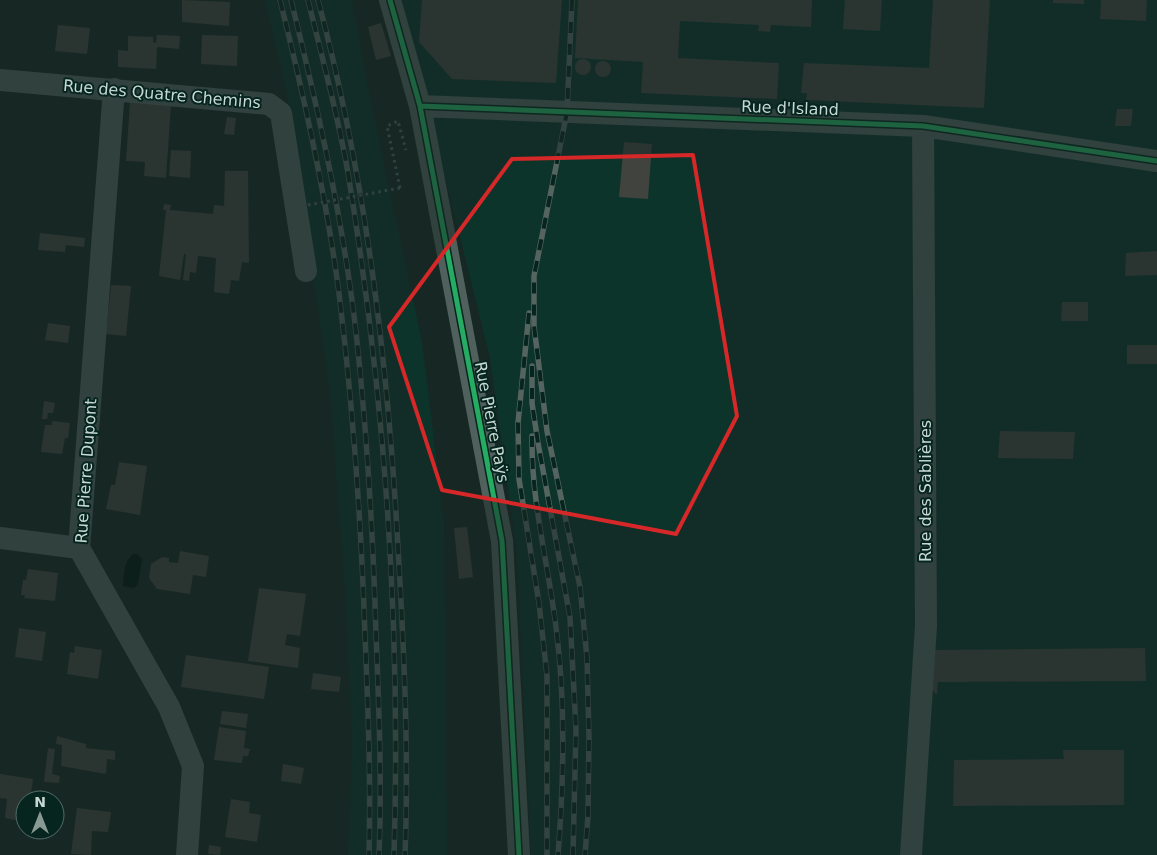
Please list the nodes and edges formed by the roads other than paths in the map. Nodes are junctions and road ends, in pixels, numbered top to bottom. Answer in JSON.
{"nodes":[{"id":1,"x":390,"y":0,"type":"edge"},
{"id":2,"x":0,"y":80,"type":"edge"},
{"id":3,"x":114,"y":89,"type":"junction"},
{"id":4,"x":420,"y":106,"type":"junction"},
{"id":5,"x":923,"y":126,"type":"junction"},
{"id":6,"x":1157,"y":162,"type":"edge"},
{"id":7,"x":306,"y":271,"type":"dead end"},
{"id":8,"x":0,"y":538,"type":"edge"},
{"id":9,"x":79,"y":548,"type":"junction"},
{"id":10,"x":187,"y":855,"type":"edge"},
{"id":11,"x":519,"y":855,"type":"edge"},
{"id":12,"x":911,"y":855,"type":"edge"}],
"edges":[{"from":1,"to":4,"type":"street","name":"Rue Pierre Paÿs"},
{"from":2,"to":3,"type":"street","name":"Rue des Quatre Chemins"},
{"from":3,"to":7,"type":"street","name":"Rue des Quatre Chemins"},
{"from":3,"to":9,"type":"street","name":"Rue Pierre Dupont"},
{"from":4,"to":5,"type":"street","name":"Rue d'Island"},
{"from":4,"to":11,"type":"street","name":"Rue Pierre Paÿs"},
{"from":5,"to":6,"type":"street","name":"Rue d'Island"},
{"from":5,"to":12,"type":"street","name":"Rue des Sablières"},
{"from":8,"to":9,"type":"street"},
{"from":9,"to":10,"type":"street","name":"Rue Pierre Dupont"}]}
